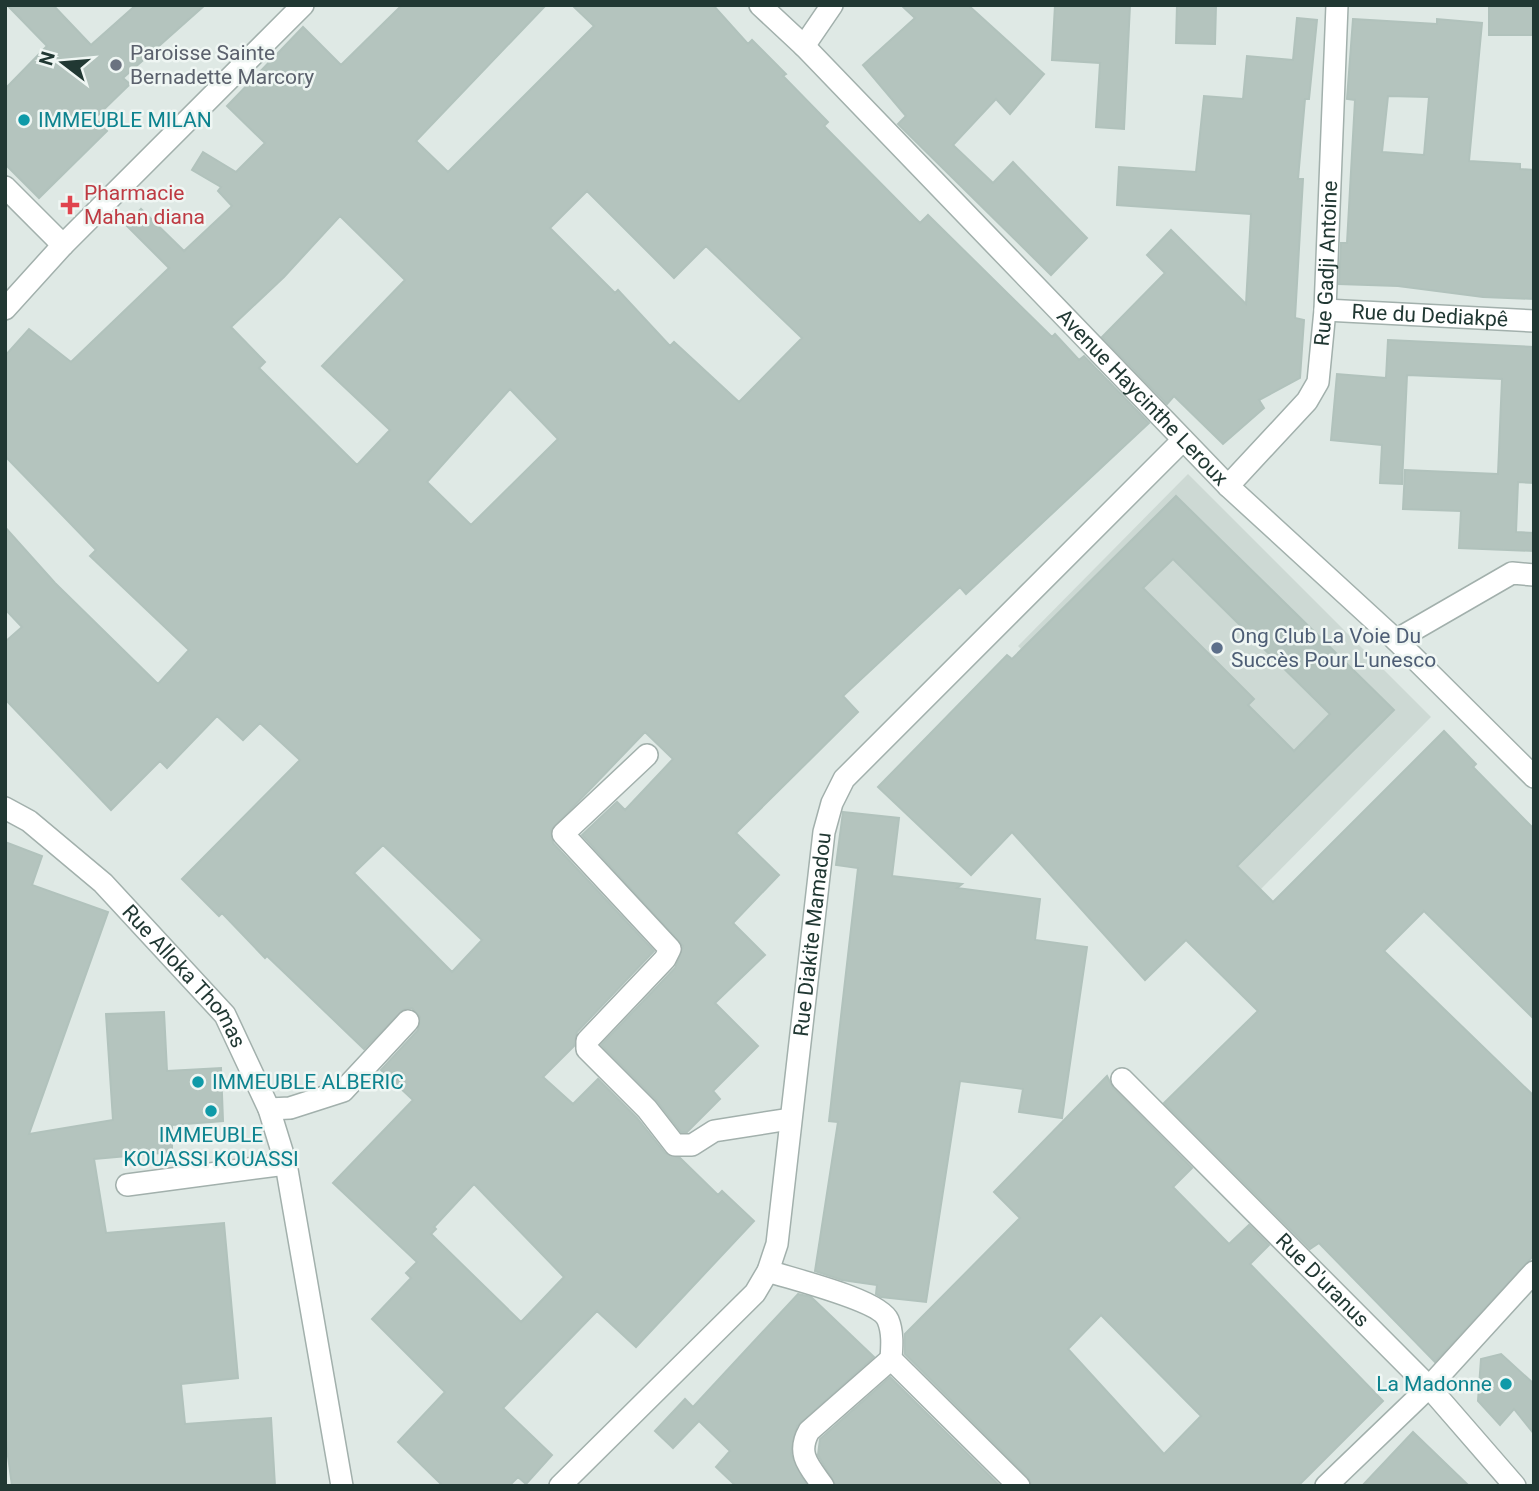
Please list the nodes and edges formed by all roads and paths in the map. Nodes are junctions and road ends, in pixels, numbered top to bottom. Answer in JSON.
{"nodes":[{"id":1,"x":303,"y":5,"type":"edge"},
{"id":2,"x":760,"y":5,"type":"edge"},
{"id":3,"x":832,"y":5,"type":"edge"},
{"id":4,"x":1337,"y":5,"type":"edge"},
{"id":5,"x":804,"y":46,"type":"junction"},
{"id":6,"x":5,"y":187,"type":"edge"},
{"id":7,"x":63,"y":245,"type":"junction"},
{"id":8,"x":5,"y":309,"type":"edge"},
{"id":9,"x":1325,"y":310,"type":"junction"},
{"id":10,"x":1534,"y":321,"type":"edge"},
{"id":11,"x":1182,"y":440,"type":"junction"},
{"id":12,"x":1228,"y":486,"type":"junction"},
{"id":13,"x":1534,"y":575,"type":"edge"},
{"id":14,"x":1396,"y":640,"type":"junction"},
{"id":15,"x":647,"y":755,"type":"dead end"},
{"id":16,"x":1534,"y":777,"type":"edge"},
{"id":17,"x":5,"y":808,"type":"edge"},
{"id":18,"x":408,"y":1021,"type":"dead end"},
{"id":19,"x":1122,"y":1079,"type":"dead end"},
{"id":20,"x":269,"y":1109,"type":"junction"},
{"id":21,"x":790,"y":1119,"type":"junction"},
{"id":22,"x":286,"y":1164,"type":"junction"},
{"id":23,"x":127,"y":1185,"type":"dead end"},
{"id":24,"x":768,"y":1271,"type":"junction"},
{"id":25,"x":1534,"y":1272,"type":"edge"},
{"id":26,"x":891,"y":1359,"type":"junction"},
{"id":27,"x":1430,"y":1387,"type":"junction"},
{"id":28,"x":342,"y":1486,"type":"edge"},
{"id":29,"x":560,"y":1486,"type":"edge"},
{"id":30,"x":823,"y":1486,"type":"edge"},
{"id":31,"x":1019,"y":1486,"type":"edge"},
{"id":32,"x":1326,"y":1486,"type":"edge"},
{"id":33,"x":1515,"y":1486,"type":"edge"}],
"edges":[{"from":1,"to":7,"type":"street"},
{"from":2,"to":5,"type":"street","name":"Avenue Haycinthe Leroux"},
{"from":3,"to":5,"type":"street"},
{"from":4,"to":9,"type":"street","name":"Rue Gadji Antoine"},
{"from":5,"to":11,"type":"street","name":"Avenue Haycinthe Leroux"},
{"from":6,"to":7,"type":"street"},
{"from":7,"to":8,"type":"street"},
{"from":9,"to":10,"type":"street","name":"Rue du Dediakpê"},
{"from":9,"to":12,"type":"street","name":"Rue Gadji Antoine"},
{"from":11,"to":12,"type":"street","name":"Avenue Haycinthe Leroux"},
{"from":11,"to":21,"type":"street","name":"Rue Diakite Mamadou"},
{"from":12,"to":14,"type":"street","name":"Avenue Haycinthe Leroux"},
{"from":13,"to":14,"type":"street"},
{"from":14,"to":16,"type":"street","name":"Avenue Haycinthe Leroux"},
{"from":15,"to":21,"type":"street"},
{"from":17,"to":20,"type":"street","name":"Rue Alloka Thomas"},
{"from":18,"to":20,"type":"street"},
{"from":19,"to":27,"type":"street","name":"Rue D'uranus"},
{"from":20,"to":22,"type":"street","name":"Rue Alloka Thomas"},
{"from":21,"to":24,"type":"street","name":"Rue Diakite Mamadou"},
{"from":22,"to":23,"type":"street"},
{"from":22,"to":28,"type":"street","name":"Rue Alloka Thomas"},
{"from":24,"to":26,"type":"street"},
{"from":24,"to":29,"type":"street","name":"Rue Diakite Mamadou"},
{"from":25,"to":27,"type":"street"},
{"from":26,"to":30,"type":"street"},
{"from":26,"to":31,"type":"street"},
{"from":27,"to":32,"type":"street"},
{"from":27,"to":33,"type":"street","name":"Rue D'uranus"}]}
